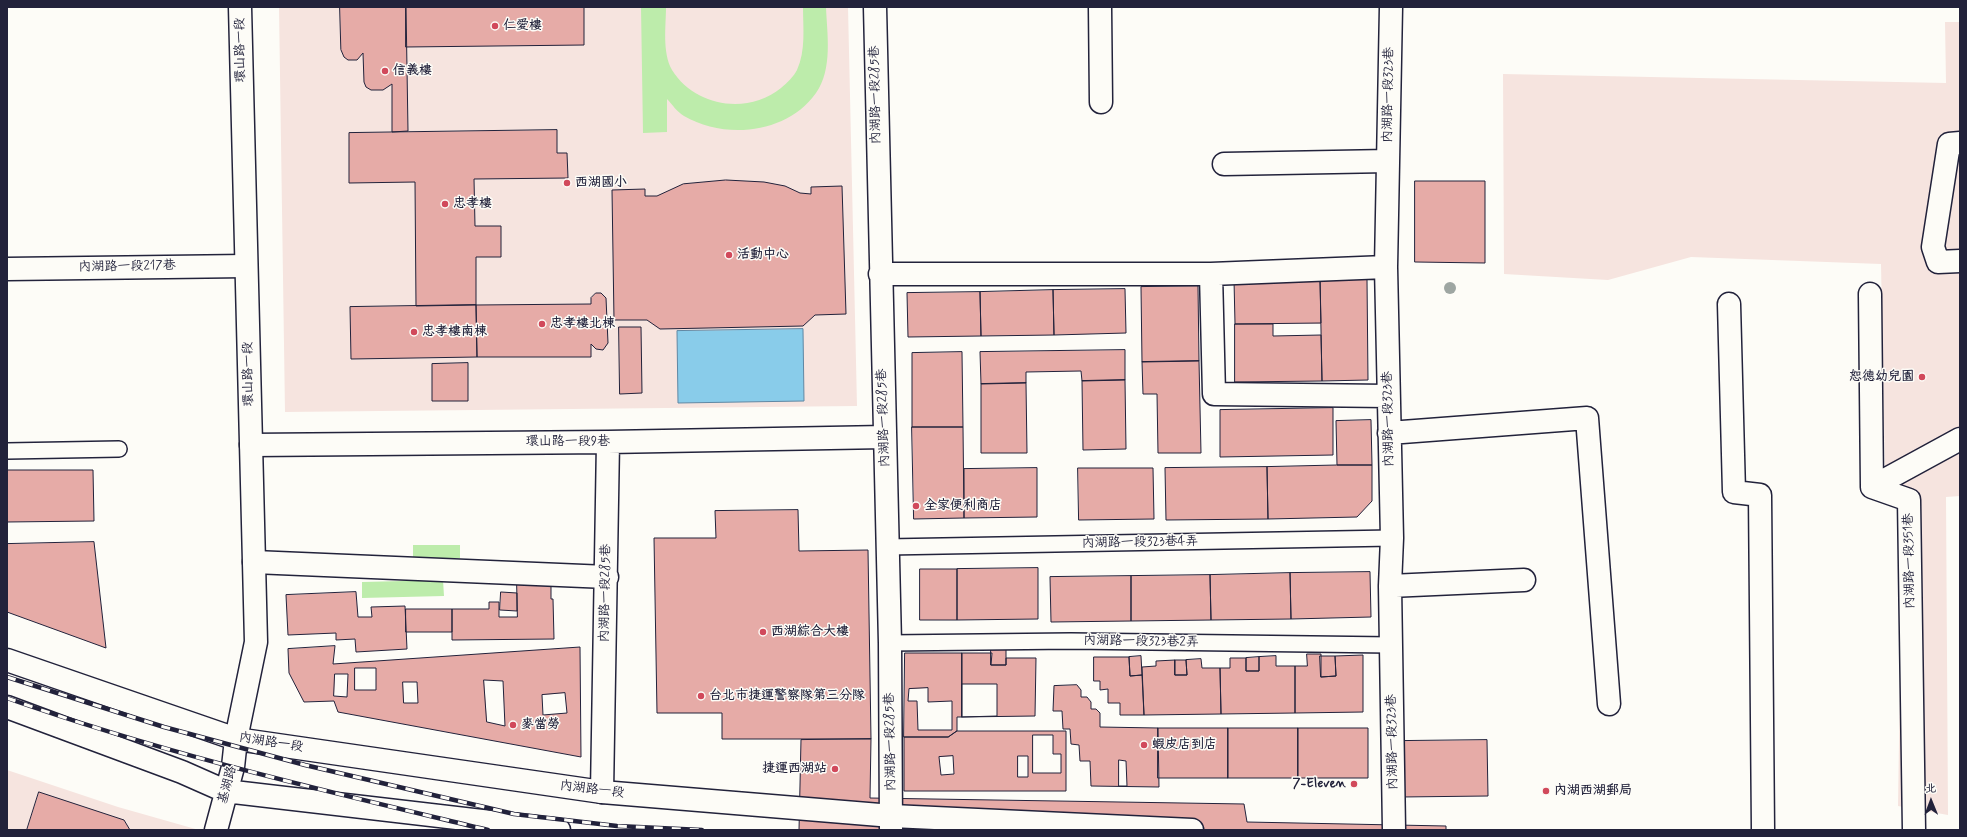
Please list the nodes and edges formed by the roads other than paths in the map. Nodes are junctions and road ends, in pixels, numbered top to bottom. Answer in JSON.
{"nodes":[{"id":1,"x":240,"y":7,"type":"edge"},
{"id":2,"x":875,"y":7,"type":"edge"},
{"id":3,"x":1100,"y":7,"type":"edge"},
{"id":4,"x":1391,"y":7,"type":"edge"},
{"id":5,"x":1101,"y":102,"type":"dead end"},
{"id":6,"x":1960,"y":143,"type":"edge"},
{"id":7,"x":1388,"y":161,"type":"junction"},
{"id":8,"x":1224,"y":164,"type":"dead end"},
{"id":9,"x":1960,"y":261,"type":"edge"},
{"id":10,"x":246,"y":266,"type":"junction"},
{"id":11,"x":1386,"y":267,"type":"junction"},
{"id":12,"x":7,"y":269,"type":"edge"},
{"id":13,"x":880,"y":274,"type":"junction"},
{"id":14,"x":1211,"y":274,"type":"junction"},
{"id":15,"x":1870,"y":294,"type":"dead end"},
{"id":16,"x":1729,"y":304,"type":"dead end"},
{"id":17,"x":1388,"y":396,"type":"junction"},
{"id":18,"x":1389,"y":433,"type":"junction"},
{"id":19,"x":885,"y":437,"type":"junction"},
{"id":20,"x":1960,"y":439,"type":"edge"},
{"id":21,"x":608,"y":442,"type":"junction"},
{"id":22,"x":251,"y":445,"type":"junction"},
{"id":23,"x":119,"y":449,"type":"dead end"},
{"id":24,"x":7,"y":451,"type":"edge"},
{"id":25,"x":1872,"y":487,"type":"junction"},
{"id":26,"x":1392,"y":538,"type":"junction"},
{"id":27,"x":887,"y":547,"type":"junction"},
{"id":28,"x":254,"y":562,"type":"junction"},
{"id":29,"x":607,"y":576,"type":"junction"},
{"id":30,"x":1524,"y":580,"type":"dead end"},
{"id":31,"x":1390,"y":586,"type":"junction"},
{"id":32,"x":890,"y":643,"type":"junction"},
{"id":33,"x":1391,"y":645,"type":"junction"},
{"id":34,"x":7,"y":660,"type":"edge"},
{"id":35,"x":1609,"y":704,"type":"dead end"},
{"id":36,"x":7,"y":707,"type":"edge"},
{"id":37,"x":236,"y":739,"type":"junction"},
{"id":38,"x":225,"y":792,"type":"junction"},
{"id":39,"x":602,"y":792,"type":"junction"},
{"id":40,"x":891,"y":823,"type":"edge"},
{"id":41,"x":216,"y":830,"type":"edge"},
{"id":42,"x":559,"y":830,"type":"edge"},
{"id":43,"x":1192,"y":830,"type":"edge"},
{"id":44,"x":1394,"y":830,"type":"edge"},
{"id":45,"x":1762,"y":830,"type":"edge"},
{"id":46,"x":1914,"y":830,"type":"edge"}],
"edges":[{"from":1,"to":10,"type":"street","name":"環山路一段"},
{"from":2,"to":13,"type":"street","name":"內湖路一段285巷"},
{"from":3,"to":5,"type":"street"},
{"from":4,"to":7,"type":"street","name":"內湖路一段323巷"},
{"from":6,"to":9,"type":"street"},
{"from":7,"to":8,"type":"street"},
{"from":7,"to":11,"type":"street","name":"內湖路一段323巷"},
{"from":10,"to":12,"type":"street","name":"內湖路一段217巷"},
{"from":10,"to":22,"type":"street","name":"環山路一段"},
{"from":11,"to":14,"type":"street"},
{"from":11,"to":17,"type":"street","name":"內湖路一段323巷"},
{"from":13,"to":14,"type":"street"},
{"from":13,"to":19,"type":"street","name":"內湖路一段285巷"},
{"from":14,"to":17,"type":"street"},
{"from":15,"to":25,"type":"street"},
{"from":16,"to":45,"type":"street"},
{"from":17,"to":18,"type":"street","name":"內湖路一段323巷"},
{"from":18,"to":26,"type":"street","name":"內湖路一段323巷"},
{"from":18,"to":35,"type":"street"},
{"from":19,"to":21,"type":"street","name":"環山路一段9巷"},
{"from":19,"to":27,"type":"street","name":"內湖路一段285巷"},
{"from":20,"to":25,"type":"street"},
{"from":21,"to":22,"type":"street","name":"環山路一段9巷"},
{"from":21,"to":29,"type":"street","name":"內湖路一段285巷"},
{"from":22,"to":28,"type":"street","name":"環山路一段"},
{"from":23,"to":24,"type":"lane"},
{"from":25,"to":46,"type":"street","name":"內湖路一段351巷"},
{"from":26,"to":27,"type":"lane","name":"內湖路一段323巷4弄"},
{"from":26,"to":31,"type":"street","name":"內湖路一段323巷"},
{"from":27,"to":32,"type":"street","name":"內湖路一段285巷"},
{"from":28,"to":29,"type":"street"},
{"from":28,"to":37,"type":"street","name":"環山路一段"},
{"from":29,"to":39,"type":"street","name":"內湖路一段285巷"},
{"from":30,"to":31,"type":"street"},
{"from":31,"to":33,"type":"street","name":"內湖路一段323巷"},
{"from":32,"to":33,"type":"lane","name":"內湖路一段323巷2弄"},
{"from":32,"to":40,"type":"street","name":"內湖路一段285巷"},
{"from":33,"to":44,"type":"street","name":"內湖路一段323巷"},
{"from":34,"to":37,"type":"street","name":"內湖路一段"},
{"from":36,"to":38,"type":"street"},
{"from":37,"to":38,"type":"street","name":"基湖路"},
{"from":37,"to":39,"type":"street","name":"內湖路一段"},
{"from":38,"to":41,"type":"street","name":"基湖路"},
{"from":38,"to":42,"type":"street"},
{"from":39,"to":40,"type":"street","name":"內湖路一段"},
{"from":40,"to":43,"type":"street","name":"內湖路一段"}]}
